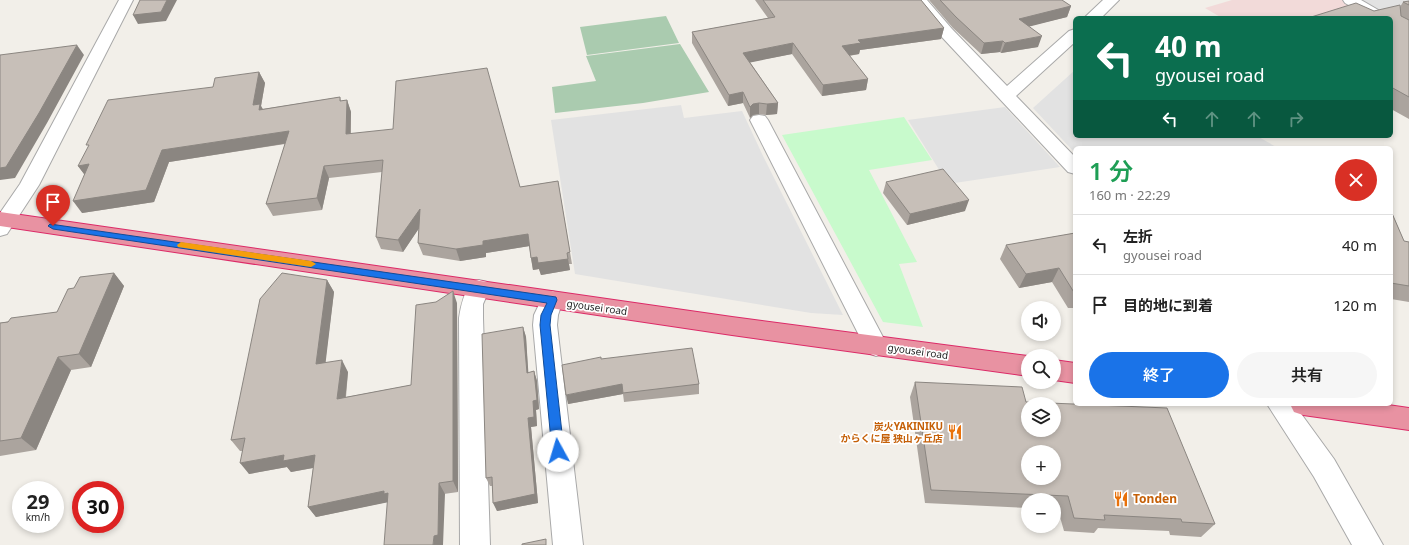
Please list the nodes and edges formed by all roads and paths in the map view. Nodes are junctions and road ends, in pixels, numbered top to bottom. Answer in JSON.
{"nodes":[{"id":1,"x":126,"y":0,"type":"edge"},
{"id":2,"x":919,"y":0,"type":"edge"},
{"id":3,"x":1112,"y":0,"type":"edge"},
{"id":4,"x":1350,"y":0,"type":"edge"},
{"id":5,"x":1094,"y":16,"type":"edge"},
{"id":6,"x":1378,"y":16,"type":"edge"},
{"id":7,"x":1073,"y":36,"type":"edge"},
{"id":8,"x":1006,"y":96,"type":"junction"},
{"id":9,"x":759,"y":120,"type":"dead end"},
{"id":10,"x":1073,"y":166,"type":"edge"},
{"id":11,"x":2,"y":222,"type":"edge"},
{"id":12,"x":480,"y":288,"type":"junction"},
{"id":13,"x":552,"y":300,"type":"junction"},
{"id":14,"x":876,"y":346,"type":"junction"},
{"id":15,"x":1021,"y":365,"type":"edge"},
{"id":16,"x":1061,"y":371,"type":"edge"},
{"id":17,"x":1073,"y":373,"type":"edge"},
{"id":18,"x":1281,"y":406,"type":"edge"},
{"id":19,"x":1317,"y":406,"type":"edge"},
{"id":20,"x":1409,"y":419,"type":"edge"},
{"id":21,"x":475,"y":545,"type":"edge"},
{"id":22,"x":568,"y":545,"type":"edge"},
{"id":23,"x":1368,"y":545,"type":"edge"}],
"edges":[{"from":1,"to":11,"type":"street"},
{"from":2,"to":8,"type":"street"},
{"from":3,"to":5,"type":"street"},
{"from":4,"to":6,"type":"street"},
{"from":7,"to":8,"type":"street"},
{"from":8,"to":10,"type":"street"},
{"from":9,"to":14,"type":"street"},
{"from":11,"to":12,"type":"highway","name":"gyousei road"},
{"from":12,"to":13,"type":"highway","name":"gyousei road"},
{"from":12,"to":21,"type":"street"},
{"from":13,"to":14,"type":"highway","name":"gyousei road"},
{"from":13,"to":22,"type":"street"},
{"from":14,"to":15,"type":"highway","name":"gyousei road"},
{"from":16,"to":17,"type":"highway"},
{"from":18,"to":23,"type":"street"},
{"from":19,"to":20,"type":"highway"}]}
